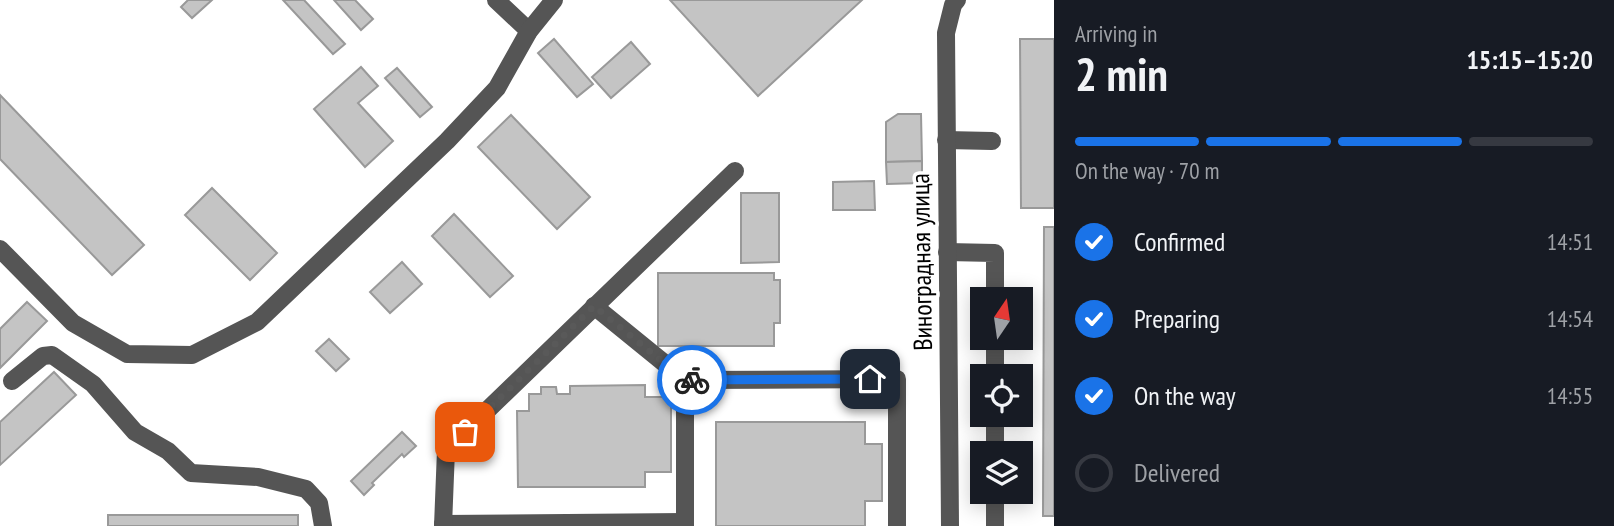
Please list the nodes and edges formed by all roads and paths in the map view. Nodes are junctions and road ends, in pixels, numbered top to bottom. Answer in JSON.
{"nodes":[{"id":1,"x":496,"y":0,"type":"edge"},
{"id":2,"x":554,"y":0,"type":"edge"},
{"id":3,"x":957,"y":0,"type":"edge"},
{"id":4,"x":529,"y":31,"type":"junction"},
{"id":5,"x":946,"y":140,"type":"junction"},
{"id":6,"x":992,"y":141,"type":"dead end"},
{"id":7,"x":735,"y":171,"type":"dead end"},
{"id":8,"x":0,"y":249,"type":"edge"},
{"id":9,"x":947,"y":252,"type":"junction"},
{"id":10,"x":995,"y":287,"type":"edge"},
{"id":11,"x":594,"y":306,"type":"junction"},
{"id":12,"x":685,"y":380,"type":"junction"},
{"id":13,"x":12,"y":381,"type":"dead end"},
{"id":14,"x":995,"y":504,"type":"edge"},
{"id":15,"x":685,"y":524,"type":"edge"},
{"id":16,"x":443,"y":525,"type":"edge"},
{"id":17,"x":323,"y":526,"type":"edge"},
{"id":18,"x":898,"y":526,"type":"edge"},
{"id":19,"x":950,"y":526,"type":"edge"},
{"id":20,"x":995,"y":526,"type":"edge"}],
"edges":[{"from":1,"to":4,"type":"street"},
{"from":2,"to":4,"type":"street"},
{"from":3,"to":5,"type":"street","name":"Виноградная улица"},
{"from":4,"to":8,"type":"street"},
{"from":5,"to":6,"type":"street"},
{"from":5,"to":9,"type":"street","name":"Виноградная улица"},
{"from":7,"to":11,"type":"street"},
{"from":9,"to":10,"type":"street"},
{"from":9,"to":19,"type":"street","name":"Виноградная улица"},
{"from":11,"to":12,"type":"street"},
{"from":11,"to":16,"type":"street"},
{"from":12,"to":15,"type":"street"},
{"from":12,"to":18,"type":"street"},
{"from":13,"to":17,"type":"street"},
{"from":14,"to":20,"type":"street"},
{"from":15,"to":16,"type":"street"}]}
